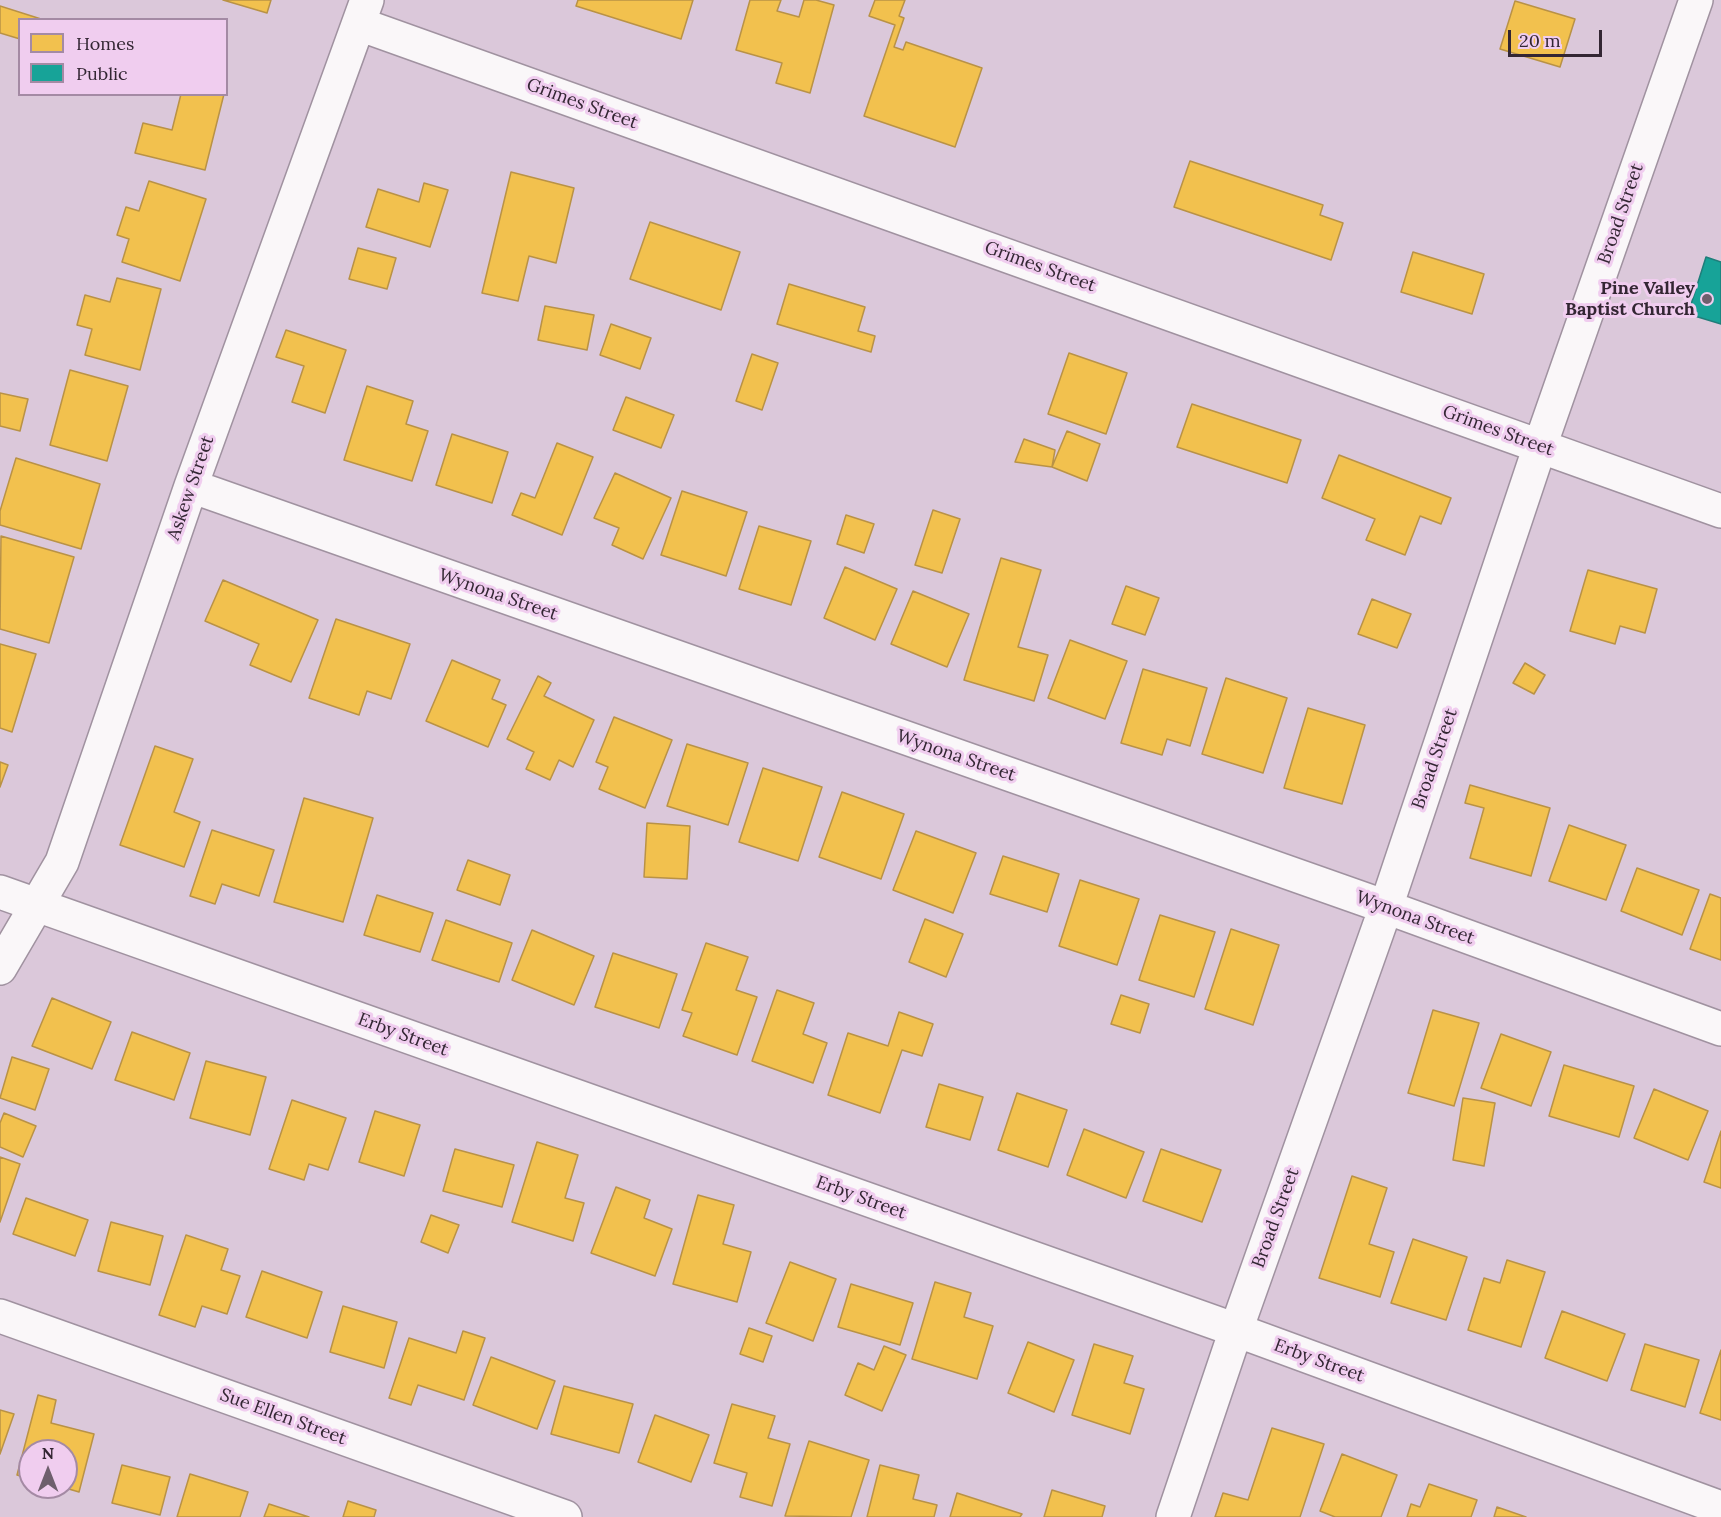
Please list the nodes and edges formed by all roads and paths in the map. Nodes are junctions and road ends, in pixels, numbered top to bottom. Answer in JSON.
{"nodes":[{"id":1,"x":1696,"y":0,"type":"edge"},
{"id":2,"x":363,"y":12,"type":"edge"},
{"id":3,"x":1540,"y":446,"type":"junction"},
{"id":4,"x":191,"y":486,"type":"junction"},
{"id":5,"x":1721,"y":511,"type":"edge"},
{"id":6,"x":0,"y":892,"type":"edge"},
{"id":7,"x":36,"y":905,"type":"junction"},
{"id":8,"x":1386,"y":907,"type":"junction"},
{"id":9,"x":0,"y":968,"type":"edge"},
{"id":10,"x":1721,"y":1029,"type":"edge"},
{"id":11,"x":0,"y":1316,"type":"edge"},
{"id":12,"x":1236,"y":1330,"type":"junction"},
{"id":13,"x":1721,"y":1508,"type":"edge"},
{"id":14,"x":565,"y":1517,"type":"edge"},
{"id":15,"x":1173,"y":1517,"type":"edge"}],
"edges":[{"from":1,"to":3,"type":"street","name":"Broad Street"},
{"from":2,"to":3,"type":"street","name":"Grimes Street"},
{"from":2,"to":4,"type":"street","name":"Askew Street"},
{"from":3,"to":5,"type":"street","name":"Grimes Street"},
{"from":3,"to":8,"type":"street","name":"Broad Street"},
{"from":4,"to":7,"type":"street","name":"Askew Street"},
{"from":4,"to":8,"type":"street","name":"Wynona Street"},
{"from":6,"to":7,"type":"street","name":"Erby Street"},
{"from":7,"to":9,"type":"street","name":"Askew Street"},
{"from":7,"to":12,"type":"street","name":"Erby Street"},
{"from":8,"to":10,"type":"street","name":"Wynona Street"},
{"from":8,"to":12,"type":"street","name":"Broad Street"},
{"from":11,"to":14,"type":"street","name":"Sue Ellen Street"},
{"from":12,"to":13,"type":"street","name":"Erby Street"},
{"from":12,"to":15,"type":"street","name":"Broad Street"}]}
